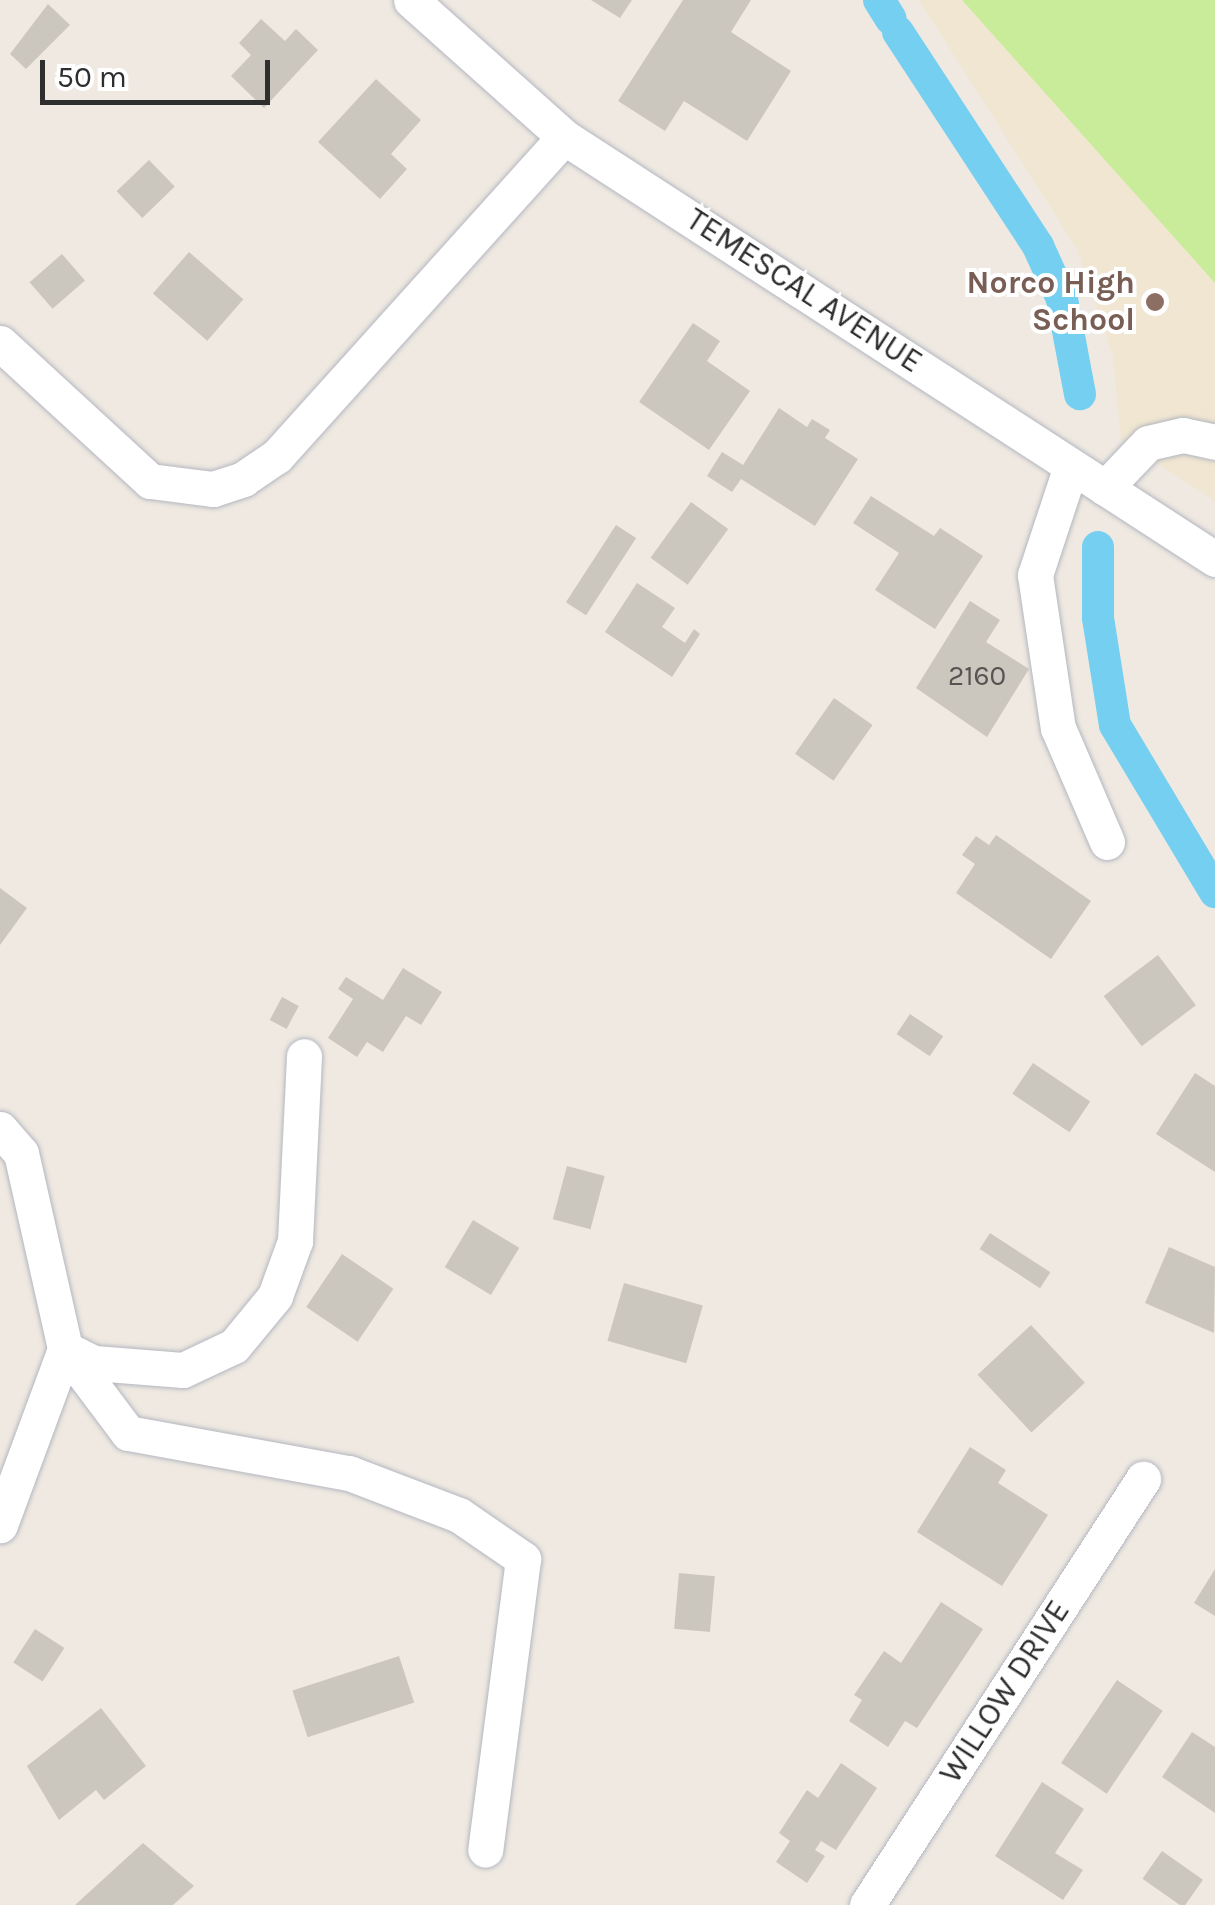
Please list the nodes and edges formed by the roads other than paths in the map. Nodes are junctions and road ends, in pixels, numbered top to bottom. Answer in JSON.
{"nodes":[{"id":1,"x":411,"y":0,"type":"edge"},
{"id":2,"x":564,"y":137,"type":"junction"},
{"id":3,"x":0,"y":343,"type":"edge"},
{"id":4,"x":1215,"y":442,"type":"edge"},
{"id":5,"x":1071,"y":466,"type":"junction"},
{"id":6,"x":1105,"y":488,"type":"junction"},
{"id":7,"x":1215,"y":560,"type":"edge"},
{"id":8,"x":1107,"y":842,"type":"dead end"},
{"id":9,"x":304,"y":1056,"type":"dead end"},
{"id":10,"x":0,"y":1129,"type":"edge"},
{"id":11,"x":65,"y":1349,"type":"junction"},
{"id":12,"x":1143,"y":1478,"type":"dead end"},
{"id":13,"x":0,"y":1526,"type":"edge"},
{"id":14,"x":485,"y":1850,"type":"dead end"},
{"id":15,"x":867,"y":1905,"type":"edge"}],
"edges":[{"from":1,"to":2,"type":"street","name":"TEMESCAL AVENUE"},
{"from":2,"to":3,"type":"street"},
{"from":2,"to":5,"type":"street","name":"TEMESCAL AVENUE"},
{"from":4,"to":6,"type":"street"},
{"from":5,"to":6,"type":"street","name":"TEMESCAL AVENUE"},
{"from":5,"to":8,"type":"street"},
{"from":6,"to":7,"type":"street","name":"TEMESCAL AVENUE"},
{"from":9,"to":11,"type":"street"},
{"from":10,"to":11,"type":"street"},
{"from":11,"to":13,"type":"street"},
{"from":11,"to":14,"type":"street"},
{"from":12,"to":15,"type":"street","name":"WILLOW DRIVE"}]}
